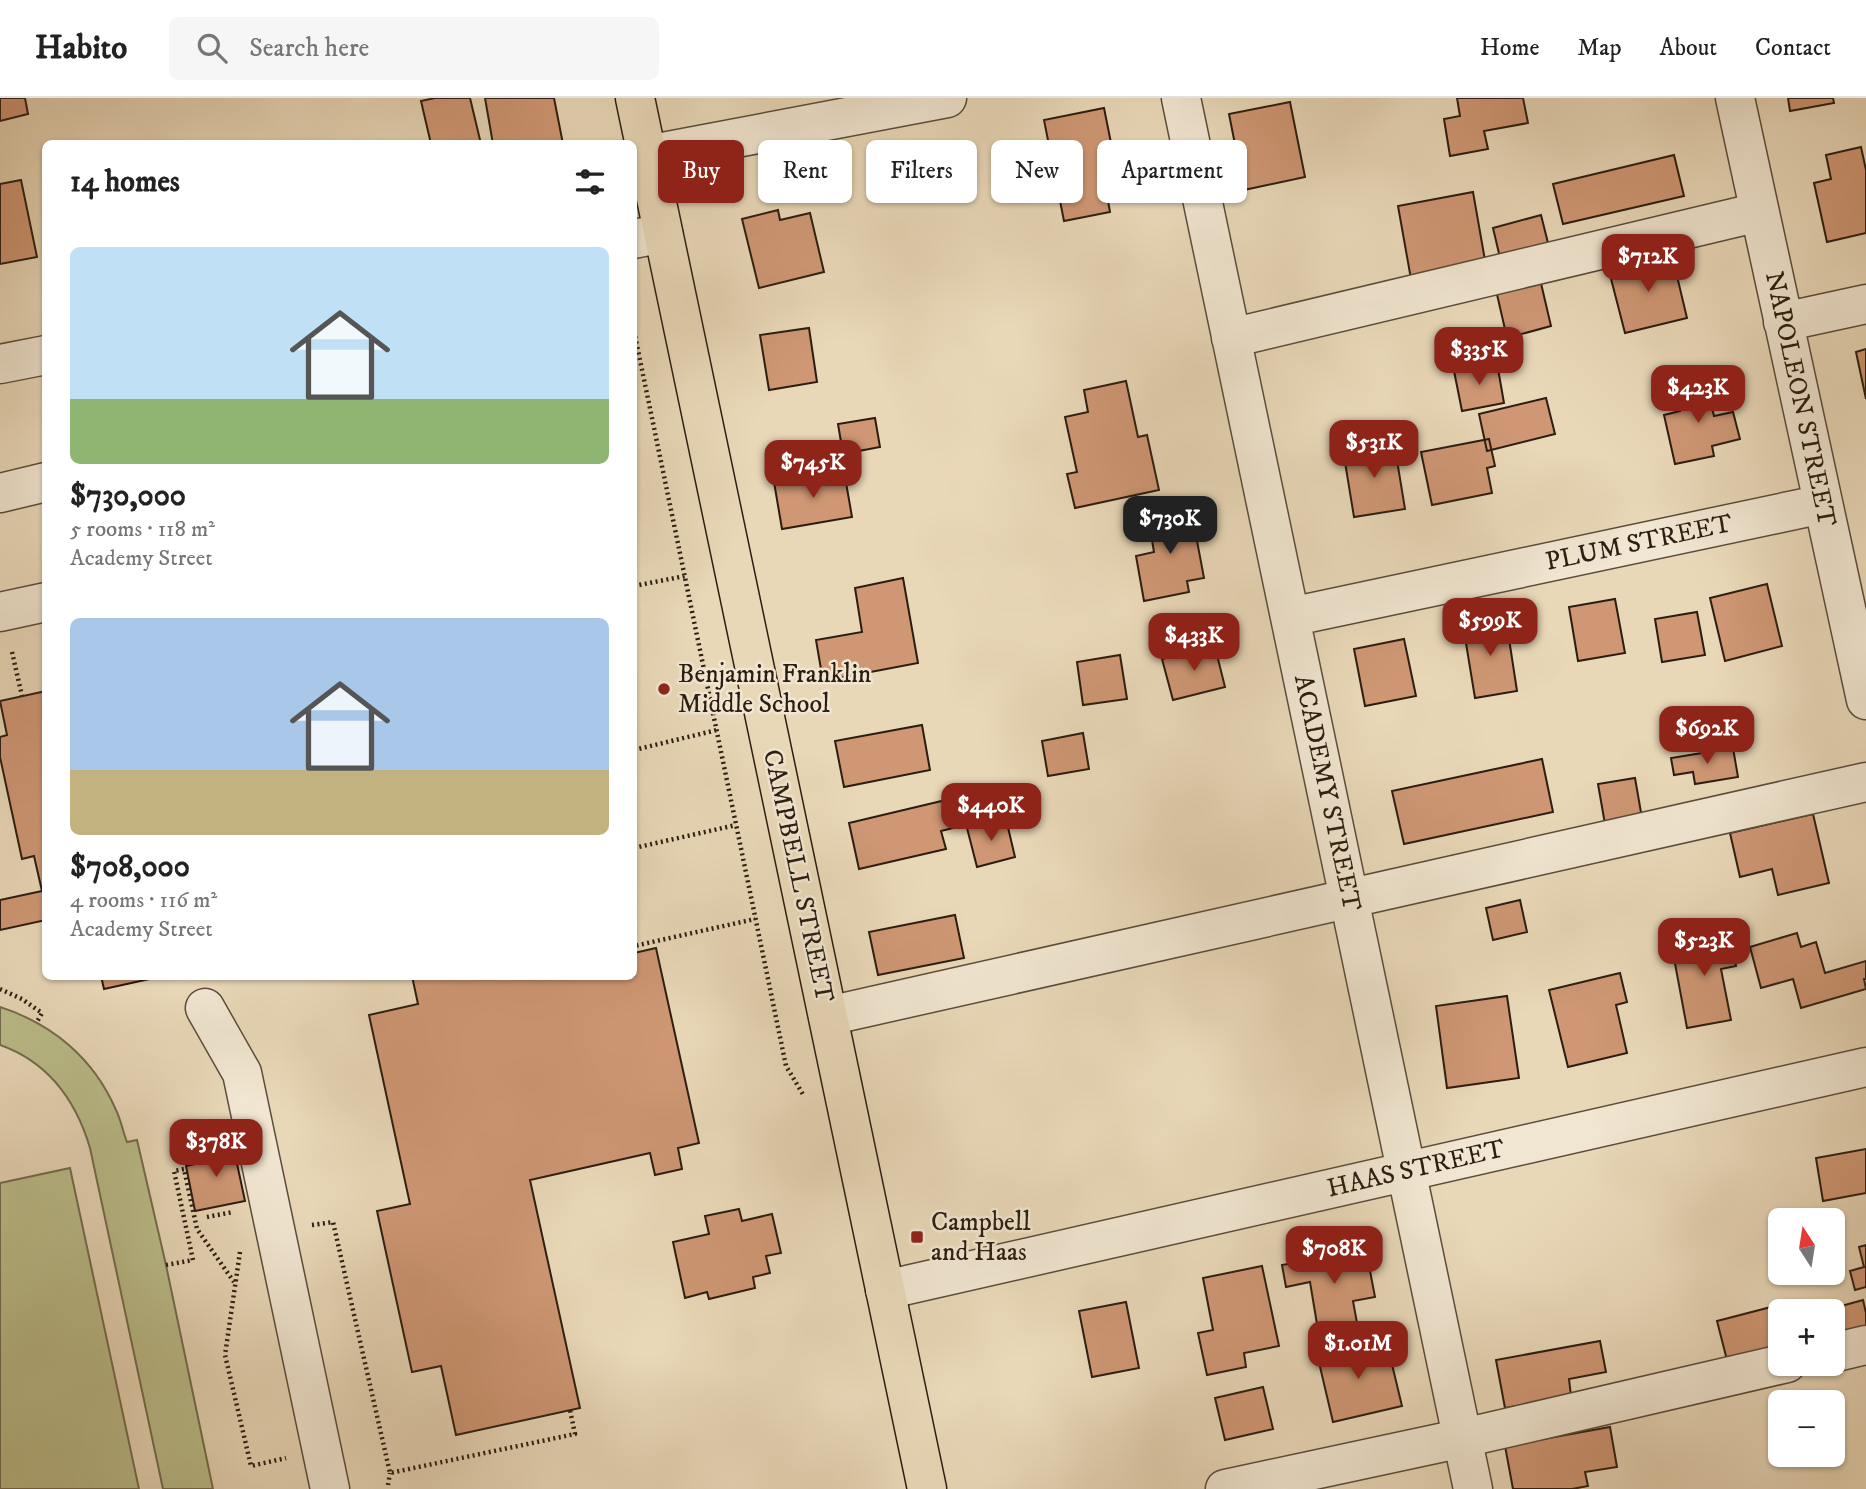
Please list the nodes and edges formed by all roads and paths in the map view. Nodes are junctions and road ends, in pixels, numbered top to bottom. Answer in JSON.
{"nodes":[{"id":1,"x":635,"y":98,"type":"edge"},
{"id":2,"x":947,"y":98,"type":"edge"},
{"id":3,"x":1181,"y":98,"type":"edge"},
{"id":4,"x":1735,"y":98,"type":"edge"},
{"id":5,"x":647,"y":155,"type":"junction"},
{"id":6,"x":1759,"y":212,"type":"junction"},
{"id":7,"x":648,"y":236,"type":"edge"},
{"id":8,"x":1866,"y":304,"type":"edge"},
{"id":9,"x":1783,"y":322,"type":"junction"},
{"id":10,"x":1231,"y":338,"type":"junction"},
{"id":11,"x":637,"y":345,"type":"edge"},
{"id":12,"x":42,"y":356,"type":"edge"},
{"id":13,"x":0,"y":364,"type":"edge"},
{"id":14,"x":42,"y":483,"type":"edge"},
{"id":15,"x":1,"y":490,"type":"edge"},
{"id":16,"x":1823,"y":504,"type":"junction"},
{"id":17,"x":685,"y":576,"type":"junction"},
{"id":18,"x":637,"y":585,"type":"edge"},
{"id":19,"x":42,"y":603,"type":"edge"},
{"id":20,"x":0,"y":612,"type":"edge"},
{"id":21,"x":1290,"y":617,"type":"junction"},
{"id":22,"x":12,"y":652,"type":"dead end"},
{"id":23,"x":22,"y":696,"type":"dead end"},
{"id":24,"x":1866,"y":700,"type":"edge"},
{"id":25,"x":717,"y":730,"type":"junction"},
{"id":26,"x":637,"y":749,"type":"edge"},
{"id":27,"x":1866,"y":782,"type":"edge"},
{"id":28,"x":736,"y":825,"type":"junction"},
{"id":29,"x":637,"y":847,"type":"edge"},
{"id":30,"x":1349,"y":899,"type":"junction"},
{"id":31,"x":755,"y":919,"type":"junction"},
{"id":32,"x":637,"y":945,"type":"edge"},
{"id":33,"x":0,"y":989,"type":"edge"},
{"id":34,"x":205,"y":1008,"type":"dead end"},
{"id":35,"x":828,"y":1016,"type":"junction"},
{"id":36,"x":37,"y":1022,"type":"dead end"},
{"id":37,"x":1866,"y":1067,"type":"edge"},
{"id":38,"x":805,"y":1098,"type":"dead end"},
{"id":39,"x":1407,"y":1172,"type":"junction"},
{"id":40,"x":244,"y":1210,"type":"dead end"},
{"id":41,"x":207,"y":1217,"type":"dead end"},
{"id":42,"x":301,"y":1227,"type":"dead end"},
{"id":43,"x":241,"y":1245,"type":"dead end"},
{"id":44,"x":166,"y":1265,"type":"dead end"},
{"id":45,"x":234,"y":1283,"type":"junction"},
{"id":46,"x":885,"y":1290,"type":"junction"},
{"id":47,"x":1866,"y":1345,"type":"edge"},
{"id":48,"x":1845,"y":1350,"type":"edge"},
{"id":49,"x":1768,"y":1367,"type":"edge"},
{"id":50,"x":570,"y":1410,"type":"dead end"},
{"id":51,"x":1463,"y":1438,"type":"junction"},
{"id":52,"x":289,"y":1457,"type":"dead end"},
{"id":53,"x":390,"y":1473,"type":"junction"},
{"id":54,"x":388,"y":1485,"type":"dead end"},
{"id":55,"x":330,"y":1489,"type":"edge"},
{"id":56,"x":927,"y":1489,"type":"edge"},
{"id":57,"x":1225,"y":1489,"type":"edge"},
{"id":58,"x":1473,"y":1489,"type":"edge"}],
"edges":[{"from":1,"to":5,"type":"main road","name":"CAMPBELL STREET"},
{"from":2,"to":5,"type":"street"},
{"from":3,"to":10,"type":"street","name":"ACADEMY STREET"},
{"from":4,"to":6,"type":"street","name":"NAPOLEON STREET"},
{"from":5,"to":7,"type":"main road","name":"CAMPBELL STREET"},
{"from":6,"to":9,"type":"street","name":"NAPOLEON STREET"},
{"from":6,"to":10,"type":"street"},
{"from":7,"to":35,"type":"main road","name":"CAMPBELL STREET"},
{"from":8,"to":9,"type":"street"},
{"from":9,"to":16,"type":"street","name":"NAPOLEON STREET"},
{"from":10,"to":21,"type":"street","name":"ACADEMY STREET"},
{"from":11,"to":17,"type":"path"},
{"from":12,"to":13,"type":"street"},
{"from":14,"to":15,"type":"street"},
{"from":16,"to":21,"type":"street","name":"PLUM STREET"},
{"from":16,"to":24,"type":"street","name":"NAPOLEON STREET"},
{"from":17,"to":18,"type":"path"},
{"from":17,"to":25,"type":"path"},
{"from":19,"to":20,"type":"street"},
{"from":21,"to":30,"type":"street","name":"ACADEMY STREET"},
{"from":22,"to":23,"type":"path"},
{"from":25,"to":26,"type":"path"},
{"from":25,"to":28,"type":"path"},
{"from":27,"to":30,"type":"street"},
{"from":28,"to":29,"type":"path"},
{"from":28,"to":31,"type":"path"},
{"from":30,"to":35,"type":"street"},
{"from":30,"to":39,"type":"street","name":"ACADEMY STREET"},
{"from":31,"to":32,"type":"path"},
{"from":31,"to":38,"type":"path"},
{"from":33,"to":36,"type":"path"},
{"from":34,"to":55,"type":"street"},
{"from":35,"to":46,"type":"main road","name":"CAMPBELL STREET"},
{"from":37,"to":39,"type":"street","name":"HAAS STREET"},
{"from":39,"to":46,"type":"street","name":"HAAS STREET"},
{"from":39,"to":51,"type":"street","name":"ACADEMY STREET"},
{"from":40,"to":41,"type":"path"},
{"from":42,"to":53,"type":"path"},
{"from":43,"to":45,"type":"path"},
{"from":44,"to":45,"type":"path"},
{"from":45,"to":52,"type":"path"},
{"from":46,"to":56,"type":"main road","name":"CAMPBELL STREET"},
{"from":47,"to":48,"type":"street"},
{"from":49,"to":51,"type":"street"},
{"from":50,"to":53,"type":"path"},
{"from":51,"to":57,"type":"street"},
{"from":51,"to":58,"type":"street","name":"ACADEMY STREET"},
{"from":53,"to":54,"type":"path"}]}
